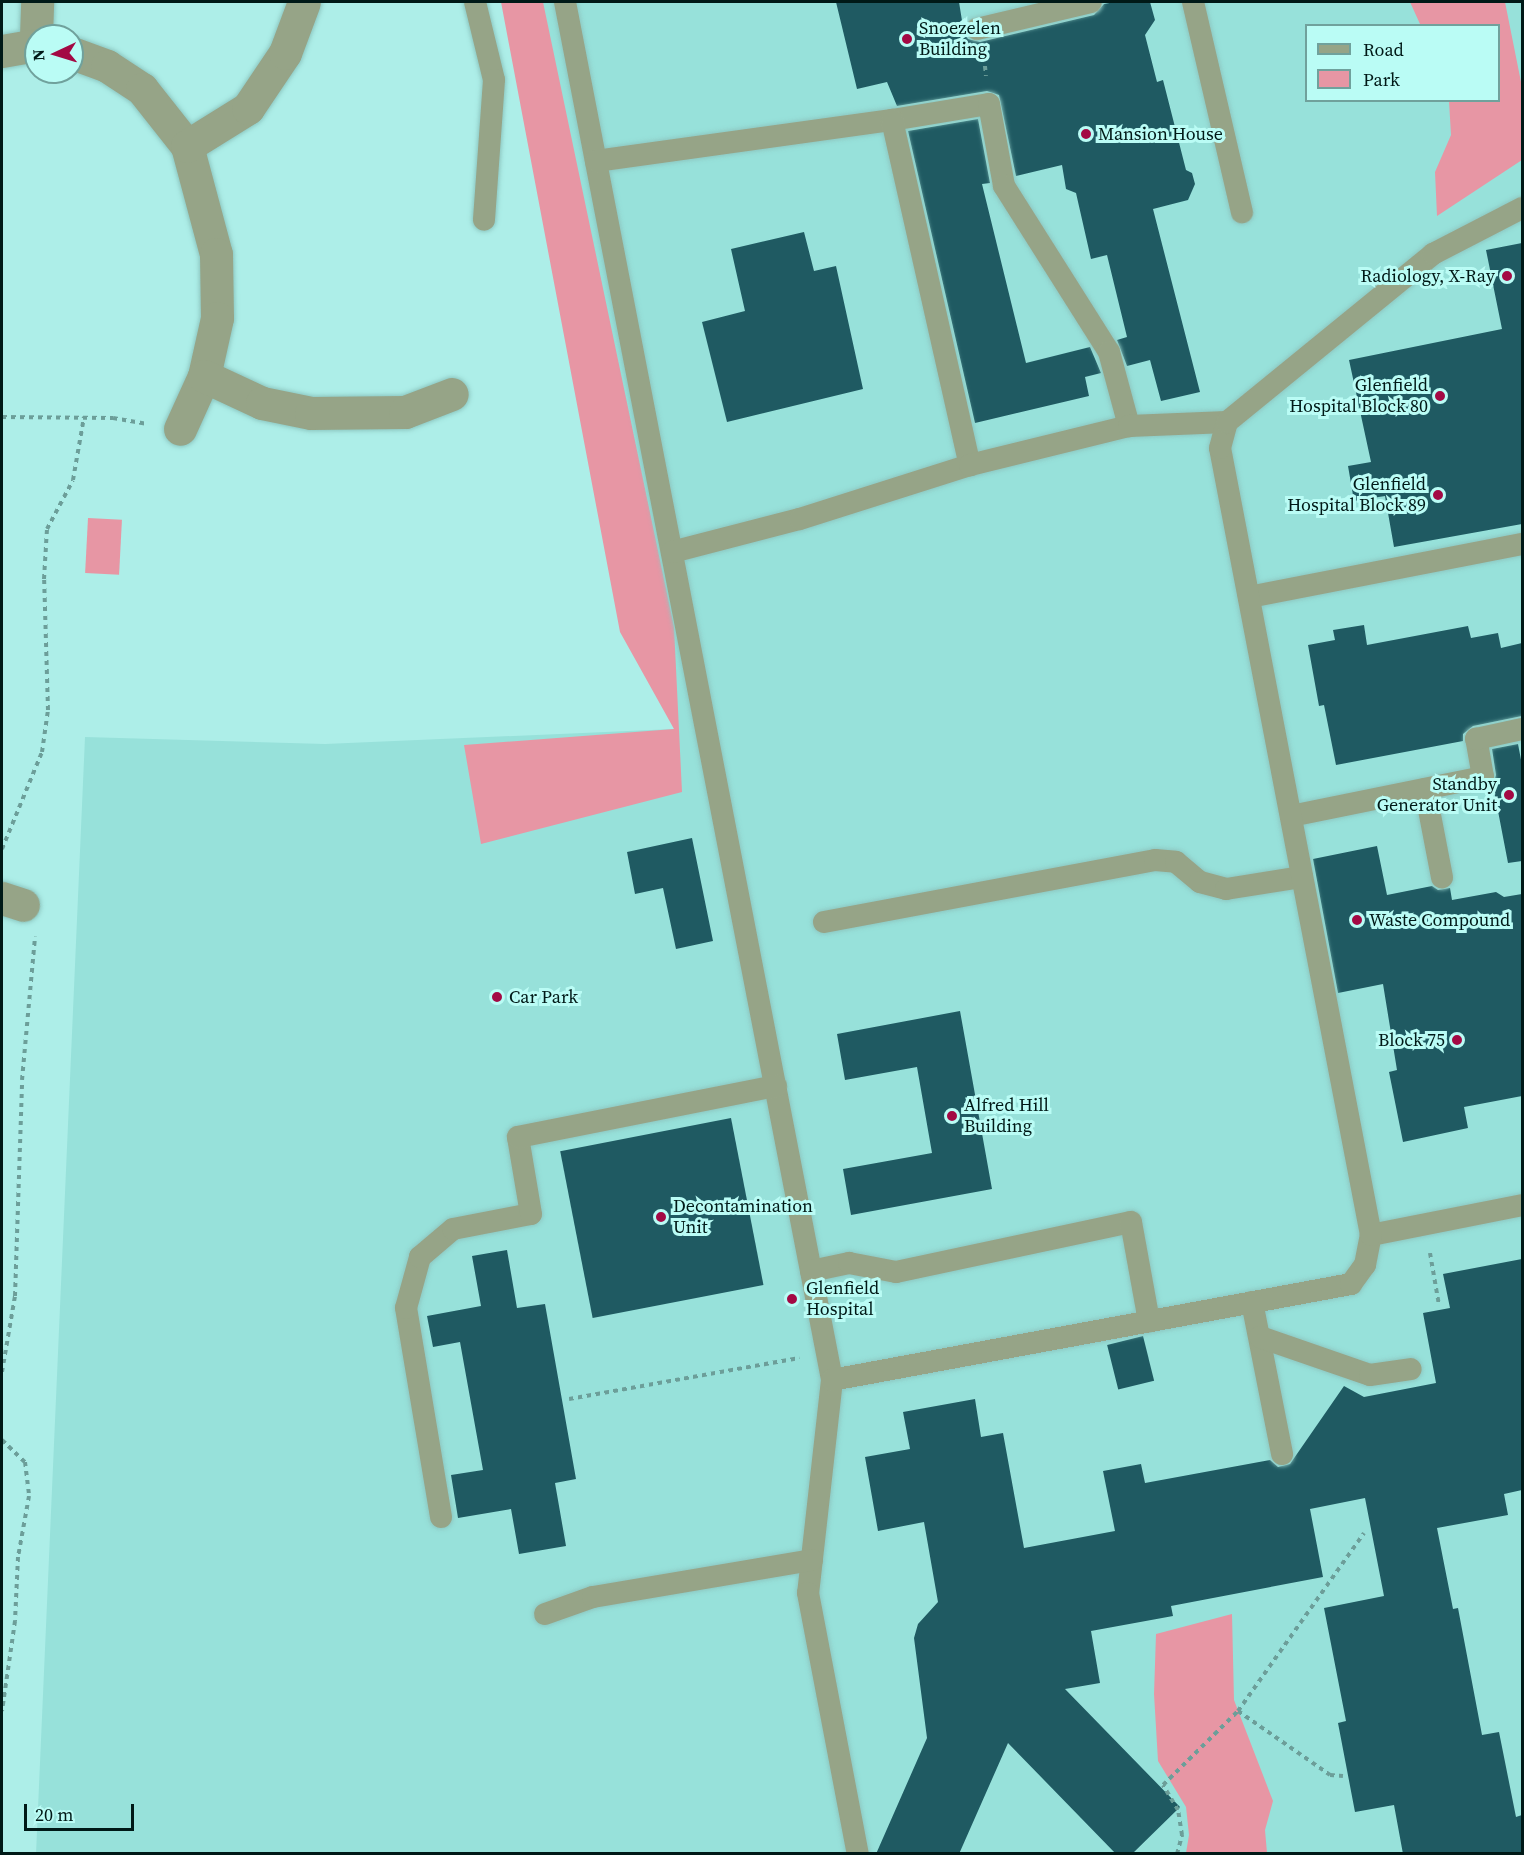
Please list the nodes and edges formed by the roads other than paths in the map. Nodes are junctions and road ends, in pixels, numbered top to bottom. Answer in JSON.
{"nodes":[{"id":1,"x":37,"y":2,"type":"edge"},
{"id":2,"x":304,"y":2,"type":"edge"},
{"id":3,"x":475,"y":2,"type":"edge"},
{"id":4,"x":565,"y":2,"type":"edge"},
{"id":5,"x":1091,"y":2,"type":"edge"},
{"id":6,"x":1193,"y":2,"type":"edge"},
{"id":7,"x":1040,"y":8,"type":"edge"},
{"id":8,"x":36,"y":24,"type":"edge"},
{"id":9,"x":977,"y":30,"type":"road end"},
{"id":10,"x":24,"y":47,"type":"edge"},
{"id":11,"x":2,"y":51,"type":"edge"},
{"id":12,"x":84,"y":57,"type":"edge"},
{"id":13,"x":892,"y":120,"type":"junction"},
{"id":14,"x":187,"y":146,"type":"junction"},
{"id":15,"x":596,"y":161,"type":"junction"},
{"id":16,"x":1522,"y":208,"type":"edge"},
{"id":17,"x":1242,"y":212,"type":"dead end"},
{"id":18,"x":484,"y":220,"type":"dead end"},
{"id":19,"x":204,"y":376,"type":"junction"},
{"id":20,"x":452,"y":394,"type":"dead end"},
{"id":21,"x":1227,"y":422,"type":"junction"},
{"id":22,"x":1129,"y":426,"type":"junction"},
{"id":23,"x":180,"y":429,"type":"road end"},
{"id":24,"x":970,"y":465,"type":"junction"},
{"id":25,"x":1522,"y":544,"type":"edge"},
{"id":26,"x":672,"y":552,"type":"junction"},
{"id":27,"x":1249,"y":597,"type":"junction"},
{"id":28,"x":1522,"y":729,"type":"edge"},
{"id":29,"x":1425,"y":789,"type":"junction"},
{"id":30,"x":1291,"y":816,"type":"junction"},
{"id":31,"x":1302,"y":877,"type":"junction"},
{"id":32,"x":1442,"y":878,"type":"dead end"},
{"id":33,"x":824,"y":922,"type":"dead end"},
{"id":34,"x":776,"y":1086,"type":"junction"},
{"id":35,"x":1522,"y":1205,"type":"edge"},
{"id":36,"x":1371,"y":1235,"type":"junction"},
{"id":37,"x":811,"y":1271,"type":"junction"},
{"id":38,"x":1252,"y":1302,"type":"junction"},
{"id":39,"x":1149,"y":1321,"type":"junction"},
{"id":40,"x":1260,"y":1337,"type":"junction"},
{"id":41,"x":1411,"y":1369,"type":"dead end"},
{"id":42,"x":832,"y":1380,"type":"junction"},
{"id":43,"x":1282,"y":1454,"type":"dead end"},
{"id":44,"x":441,"y":1517,"type":"dead end"},
{"id":45,"x":812,"y":1560,"type":"junction"},
{"id":46,"x":544,"y":1614,"type":"dead end"},
{"id":47,"x":858,"y":1854,"type":"edge"}],
"edges":[{"from":1,"to":8,"type":"street"},
{"from":2,"to":14,"type":"street"},
{"from":3,"to":18,"type":"lane"},
{"from":4,"to":15,"type":"lane"},
{"from":5,"to":7,"type":"lane"},
{"from":6,"to":17,"type":"lane"},
{"from":7,"to":9,"type":"lane"},
{"from":10,"to":11,"type":"street"},
{"from":12,"to":14,"type":"street"},
{"from":13,"to":15,"type":"lane"},
{"from":13,"to":22,"type":"lane"},
{"from":13,"to":24,"type":"lane"},
{"from":14,"to":19,"type":"street"},
{"from":15,"to":26,"type":"lane"},
{"from":16,"to":21,"type":"lane"},
{"from":19,"to":20,"type":"street"},
{"from":19,"to":23,"type":"street"},
{"from":21,"to":22,"type":"lane"},
{"from":21,"to":27,"type":"lane"},
{"from":22,"to":24,"type":"lane"},
{"from":24,"to":26,"type":"lane"},
{"from":25,"to":27,"type":"lane"},
{"from":26,"to":34,"type":"lane"},
{"from":27,"to":30,"type":"lane"},
{"from":28,"to":29,"type":"lane"},
{"from":29,"to":30,"type":"lane"},
{"from":29,"to":32,"type":"lane"},
{"from":30,"to":31,"type":"lane"},
{"from":31,"to":33,"type":"lane"},
{"from":31,"to":36,"type":"lane"},
{"from":34,"to":37,"type":"lane"},
{"from":34,"to":44,"type":"lane"},
{"from":35,"to":36,"type":"lane"},
{"from":36,"to":38,"type":"lane"},
{"from":37,"to":39,"type":"lane"},
{"from":37,"to":42,"type":"lane"},
{"from":38,"to":39,"type":"lane"},
{"from":38,"to":40,"type":"lane"},
{"from":39,"to":42,"type":"lane"},
{"from":40,"to":41,"type":"lane"},
{"from":40,"to":43,"type":"lane"},
{"from":42,"to":45,"type":"lane"},
{"from":45,"to":46,"type":"lane"},
{"from":45,"to":47,"type":"lane"}]}
